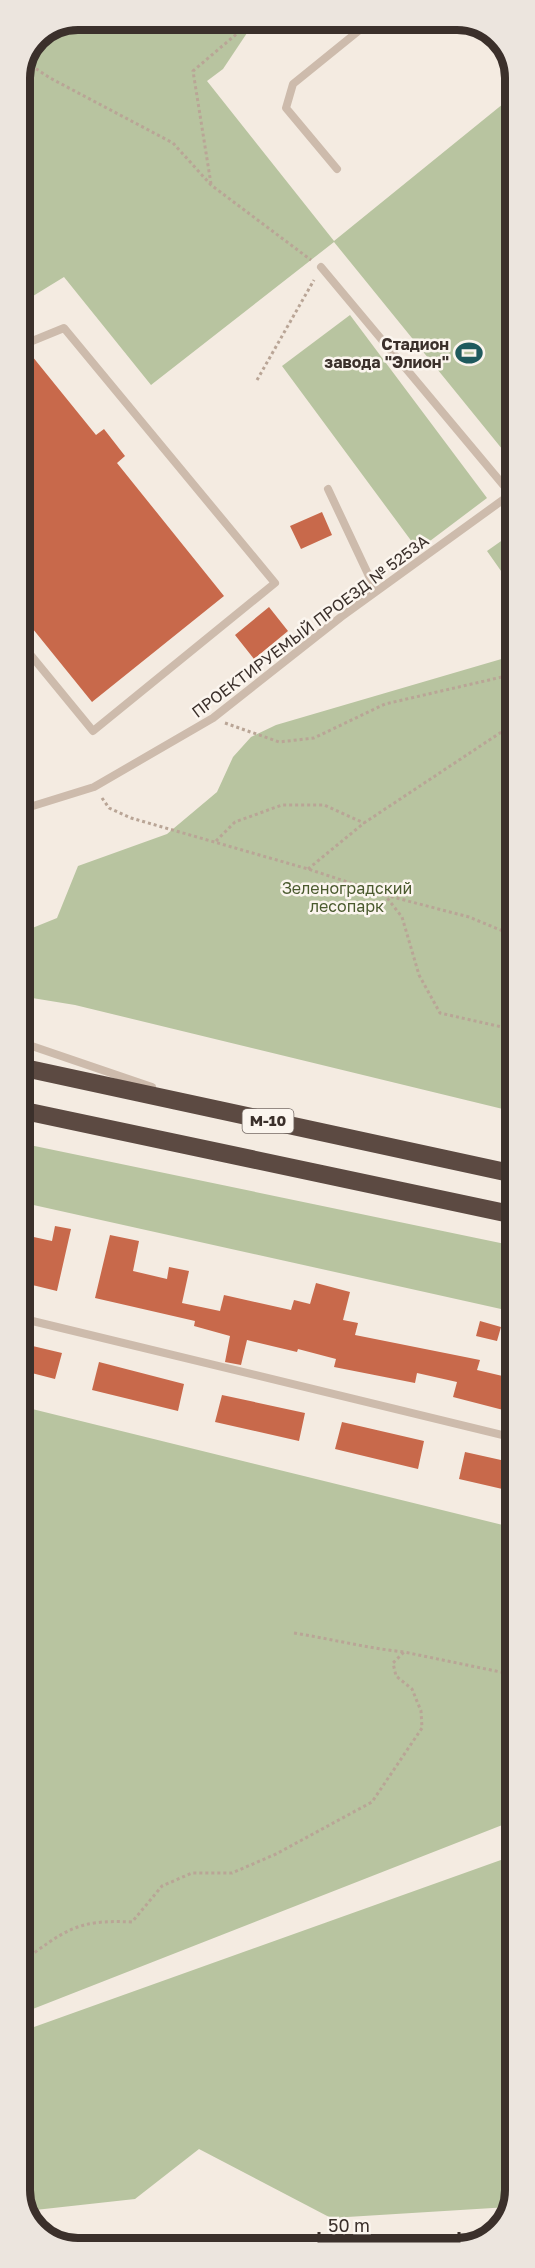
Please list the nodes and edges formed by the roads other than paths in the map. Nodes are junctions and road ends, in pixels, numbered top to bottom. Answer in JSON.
{"nodes":[{"id":1,"x":360,"y":30,"type":"edge"},
{"id":2,"x":337,"y":169,"type":"dead end"},
{"id":3,"x":321,"y":267,"type":"road end"},
{"id":4,"x":30,"y":342,"type":"edge"},
{"id":5,"x":505,"y":487,"type":"edge"},
{"id":6,"x":328,"y":489,"type":"dead end"},
{"id":7,"x":505,"y":502,"type":"edge"},
{"id":8,"x":376,"y":591,"type":"junction"},
{"id":9,"x":30,"y":654,"type":"edge"},
{"id":10,"x":30,"y":807,"type":"edge"},
{"id":11,"x":30,"y":1045,"type":"edge"},
{"id":12,"x":30,"y":1069,"type":"edge"},
{"id":13,"x":216,"y":1109,"type":"junction"},
{"id":14,"x":30,"y":1112,"type":"edge"},
{"id":15,"x":505,"y":1172,"type":"edge"},
{"id":16,"x":505,"y":1213,"type":"edge"},
{"id":17,"x":30,"y":1320,"type":"edge"},
{"id":18,"x":505,"y":1436,"type":"edge"}],
"edges":[{"from":1,"to":2,"type":"lane"},
{"from":3,"to":5,"type":"lane"},
{"from":4,"to":9,"type":"lane"},
{"from":6,"to":8,"type":"lane"},
{"from":7,"to":8,"type":"lane","name":"ПРОЕКТИРУЕМЫЙ ПРОЕЗД № 5253А"},
{"from":8,"to":10,"type":"lane","name":"ПРОЕКТИРУЕМЫЙ ПРОЕЗД № 5253А"},
{"from":11,"to":13,"type":"lane"},
{"from":12,"to":13,"type":"highway","number":"М-10"},
{"from":13,"to":15,"type":"highway","number":"М-10"},
{"from":14,"to":16,"type":"highway","number":"М-10"},
{"from":17,"to":18,"type":"lane"}]}
